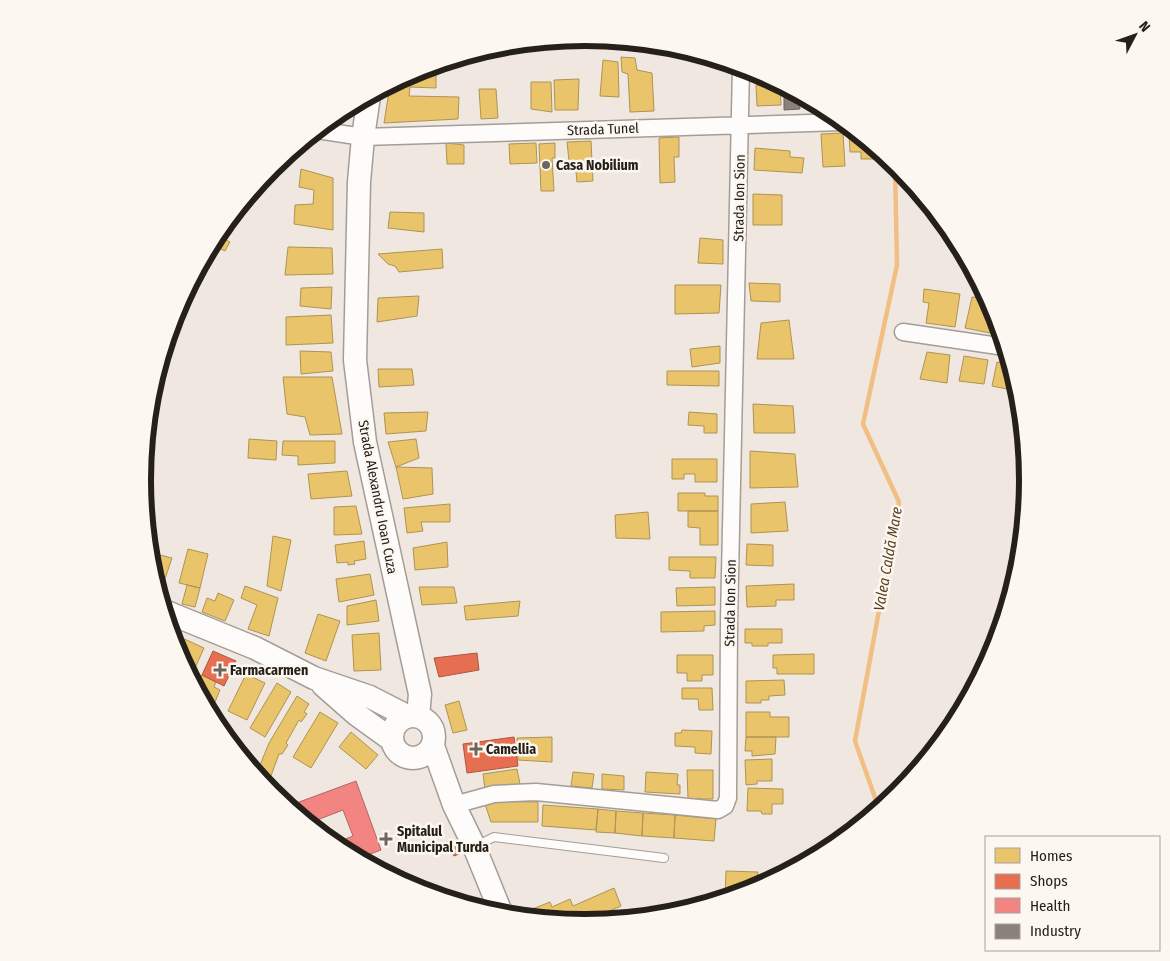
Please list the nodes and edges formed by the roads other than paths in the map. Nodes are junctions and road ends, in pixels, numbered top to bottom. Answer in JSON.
{"nodes":[{"id":1,"x":741,"y":75,"type":"edge"},
{"id":2,"x":368,"y":104,"type":"edge"},
{"id":3,"x":831,"y":122,"type":"edge"},
{"id":4,"x":740,"y":125,"type":"junction"},
{"id":5,"x":327,"y":132,"type":"edge"},
{"id":6,"x":363,"y":137,"type":"junction"},
{"id":7,"x":902,"y":332,"type":"dead end"},
{"id":8,"x":997,"y":346,"type":"edge"},
{"id":9,"x":172,"y":614,"type":"edge"},
{"id":10,"x":314,"y":678,"type":"junction"},
{"id":11,"x":412,"y":716,"type":"junction"},
{"id":12,"x":392,"y":740,"type":"junction"},
{"id":13,"x":424,"y":752,"type":"junction"},
{"id":14,"x":456,"y":809,"type":"junction"},
{"id":15,"x":474,"y":846,"type":"junction"},
{"id":16,"x":664,"y":858,"type":"dead end"},
{"id":17,"x":498,"y":906,"type":"edge"}],
"edges":[{"from":1,"to":4,"type":"street"},
{"from":2,"to":6,"type":"main road","name":"Strada Alexandru Ioan Cuza"},
{"from":3,"to":4,"type":"street","name":"Strada Tunel"},
{"from":4,"to":6,"type":"street","name":"Strada Tunel"},
{"from":4,"to":14,"type":"street","name":"Strada Ion Sion"},
{"from":5,"to":6,"type":"street","name":"Strada Tunel"},
{"from":6,"to":11,"type":"main road","name":"Strada Alexandru Ioan Cuza"},
{"from":7,"to":8,"type":"street"},
{"from":9,"to":10,"type":"main road"},
{"from":10,"to":11,"type":"main road"},
{"from":10,"to":12,"type":"main road"},
{"from":11,"to":12,"type":"main road"},
{"from":11,"to":13,"type":"main road"},
{"from":12,"to":13,"type":"main road"},
{"from":13,"to":14,"type":"main road"},
{"from":14,"to":15,"type":"main road"},
{"from":15,"to":16,"type":"lane"},
{"from":15,"to":17,"type":"main road"}]}
